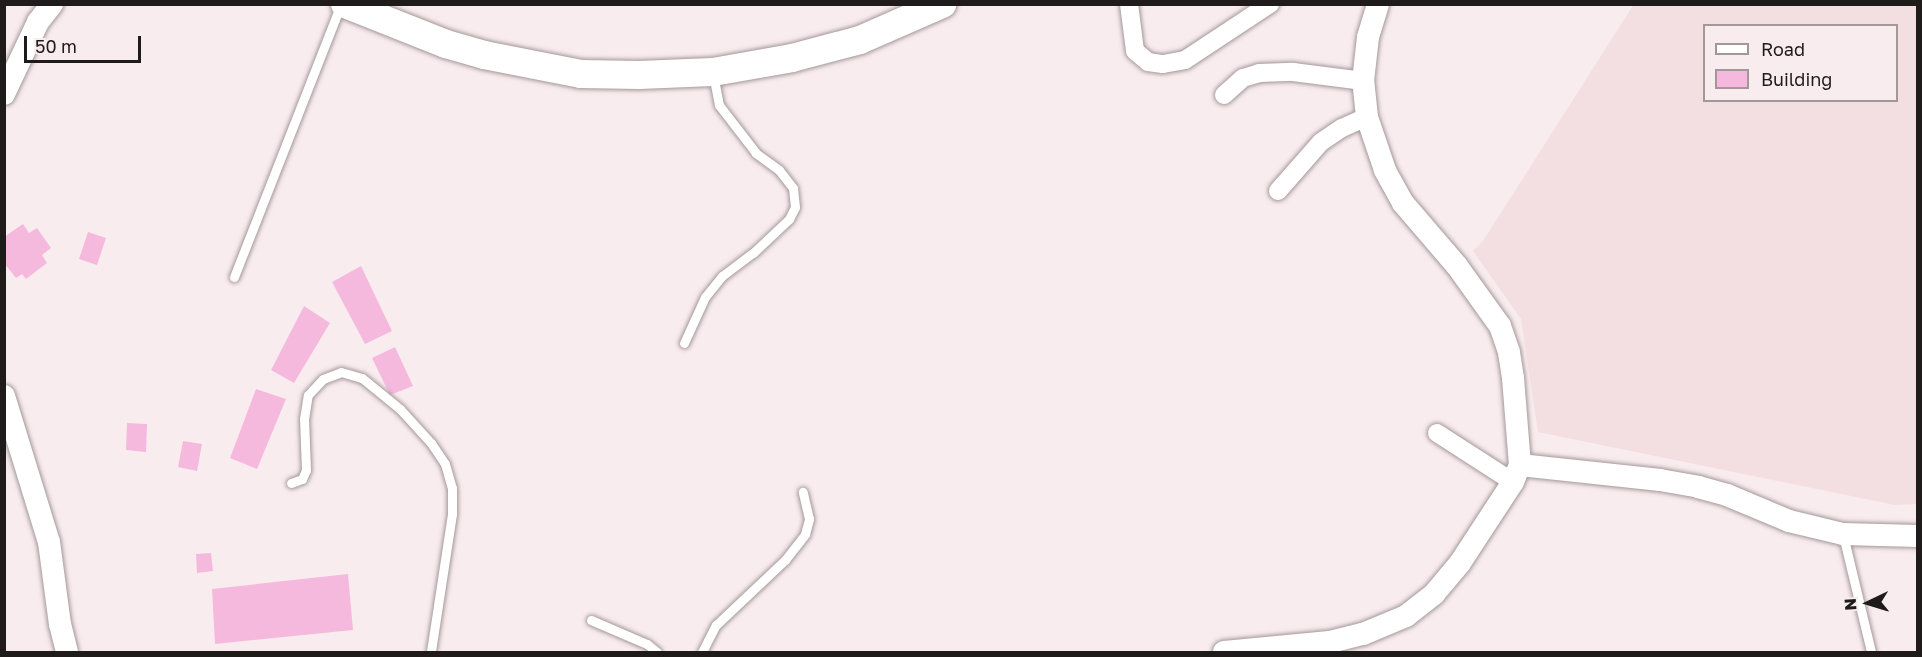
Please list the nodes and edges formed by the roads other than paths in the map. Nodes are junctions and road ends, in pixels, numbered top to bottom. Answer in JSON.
{"nodes":[{"id":1,"x":52,"y":4,"type":"edge"},
{"id":2,"x":343,"y":4,"type":"edge"},
{"id":3,"x":942,"y":4,"type":"edge"},
{"id":4,"x":1129,"y":4,"type":"edge"},
{"id":5,"x":1270,"y":4,"type":"edge"},
{"id":6,"x":1378,"y":4,"type":"edge"},
{"id":7,"x":712,"y":72,"type":"junction"},
{"id":8,"x":1363,"y":81,"type":"junction"},
{"id":9,"x":4,"y":94,"type":"edge"},
{"id":10,"x":1224,"y":95,"type":"dead end"},
{"id":11,"x":1367,"y":117,"type":"junction"},
{"id":12,"x":1278,"y":190,"type":"dead end"},
{"id":13,"x":234,"y":277,"type":"dead end"},
{"id":14,"x":684,"y":342,"type":"dead end"},
{"id":15,"x":4,"y":396,"type":"edge"},
{"id":16,"x":1437,"y":433,"type":"dead end"},
{"id":17,"x":1517,"y":473,"type":"junction"},
{"id":18,"x":291,"y":483,"type":"dead end"},
{"id":19,"x":803,"y":492,"type":"dead end"},
{"id":20,"x":1843,"y":534,"type":"junction"},
{"id":21,"x":1917,"y":536,"type":"edge"},
{"id":22,"x":591,"y":620,"type":"dead end"},
{"id":23,"x":1331,"y":647,"type":"edge"},
{"id":24,"x":67,"y":652,"type":"edge"},
{"id":25,"x":431,"y":652,"type":"edge"},
{"id":26,"x":657,"y":652,"type":"edge"},
{"id":27,"x":702,"y":652,"type":"edge"},
{"id":28,"x":1224,"y":652,"type":"edge"},
{"id":29,"x":1871,"y":652,"type":"edge"}],
"edges":[{"from":1,"to":9,"type":"street"},
{"from":2,"to":7,"type":"main road"},
{"from":2,"to":13,"type":"lane"},
{"from":3,"to":7,"type":"main road"},
{"from":4,"to":5,"type":"street"},
{"from":6,"to":8,"type":"street"},
{"from":7,"to":14,"type":"lane"},
{"from":8,"to":10,"type":"street"},
{"from":8,"to":11,"type":"street"},
{"from":11,"to":12,"type":"street"},
{"from":11,"to":17,"type":"street"},
{"from":15,"to":24,"type":"street"},
{"from":16,"to":17,"type":"street"},
{"from":17,"to":20,"type":"street"},
{"from":17,"to":23,"type":"street"},
{"from":18,"to":25,"type":"lane"},
{"from":19,"to":27,"type":"lane"},
{"from":20,"to":21,"type":"street"},
{"from":20,"to":29,"type":"lane"},
{"from":22,"to":26,"type":"lane"},
{"from":23,"to":28,"type":"street"}]}
